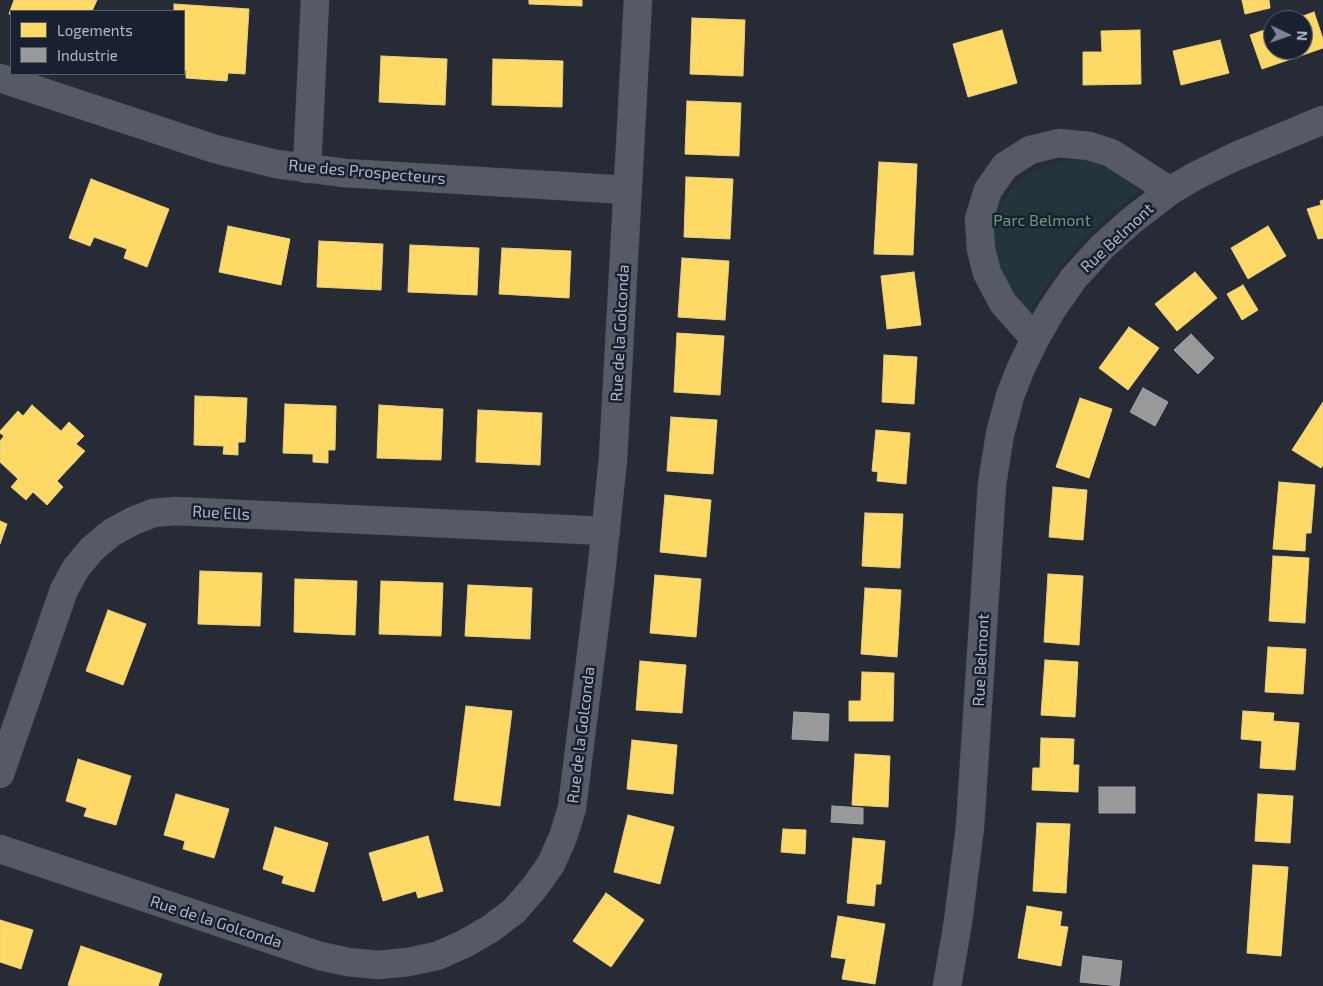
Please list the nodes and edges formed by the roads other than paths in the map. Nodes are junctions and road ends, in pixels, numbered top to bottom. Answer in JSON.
{"nodes":[{"id":1,"x":315,"y":0,"type":"edge"},
{"id":2,"x":638,"y":0,"type":"edge"},
{"id":3,"x":0,"y":78,"type":"edge"},
{"id":4,"x":1323,"y":120,"type":"edge"},
{"id":5,"x":307,"y":169,"type":"junction"},
{"id":6,"x":628,"y":190,"type":"junction"},
{"id":7,"x":1170,"y":191,"type":"junction"},
{"id":8,"x":1034,"y":340,"type":"junction"},
{"id":9,"x":606,"y":531,"type":"junction"},
{"id":10,"x":0,"y":774,"type":"edge"},
{"id":11,"x":0,"y":849,"type":"edge"},
{"id":12,"x":947,"y":986,"type":"edge"}],
"edges":[{"from":1,"to":5,"type":"street"},
{"from":2,"to":6,"type":"street","name":"Rue de la Golconda"},
{"from":3,"to":5,"type":"street","name":"Rue des Prospecteurs"},
{"from":4,"to":7,"type":"street","name":"Rue Belmont"},
{"from":5,"to":6,"type":"street","name":"Rue des Prospecteurs"},
{"from":6,"to":9,"type":"street","name":"Rue de la Golconda"},
{"from":7,"to":8,"type":"street","name":"Rue Belmont"},
{"from":7,"to":8,"type":"street","name":"Rue Belmont"},
{"from":8,"to":12,"type":"street","name":"Rue Belmont"},
{"from":9,"to":10,"type":"street","name":"Rue Ells"},
{"from":9,"to":11,"type":"street","name":"Rue de la Golconda"}]}
